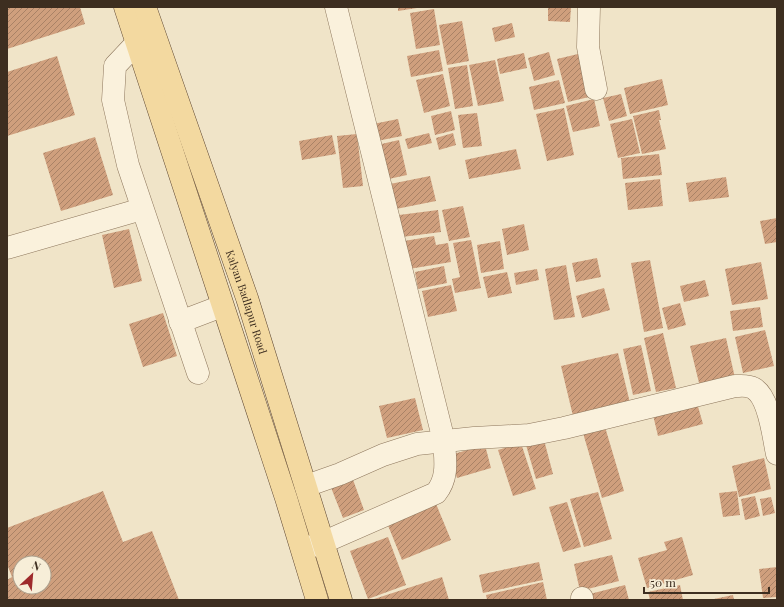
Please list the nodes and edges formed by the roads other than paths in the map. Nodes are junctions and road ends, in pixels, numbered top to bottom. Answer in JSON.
{"nodes":[{"id":1,"x":126,"y":7,"type":"edge"},
{"id":2,"x":146,"y":7,"type":"edge"},
{"id":3,"x":336,"y":7,"type":"edge"},
{"id":4,"x":589,"y":7,"type":"edge"},
{"id":5,"x":152,"y":28,"type":"junction"},
{"id":6,"x":137,"y":43,"type":"junction"},
{"id":7,"x":596,"y":89,"type":"dead end"},
{"id":8,"x":142,"y":209,"type":"junction"},
{"id":9,"x":7,"y":248,"type":"edge"},
{"id":10,"x":222,"y":306,"type":"junction"},
{"id":11,"x":180,"y":322,"type":"junction"},
{"id":12,"x":265,"y":356,"type":"junction"},
{"id":13,"x":241,"y":364,"type":"junction"},
{"id":14,"x":198,"y":373,"type":"dead end"},
{"id":15,"x":444,"y":441,"type":"junction"},
{"id":16,"x":777,"y":454,"type":"edge"},
{"id":17,"x":306,"y":486,"type":"junction"},
{"id":18,"x":322,"y":543,"type":"junction"},
{"id":19,"x":302,"y":550,"type":"junction"},
{"id":20,"x":317,"y":600,"type":"edge"},
{"id":21,"x":340,"y":600,"type":"edge"}],
"edges":[{"from":1,"to":6,"type":"main road"},
{"from":2,"to":5,"type":"main road","name":"Kalyan Badlapur Road"},
{"from":3,"to":15,"type":"street"},
{"from":4,"to":7,"type":"street"},
{"from":5,"to":6,"type":"street"},
{"from":5,"to":12,"type":"main road","name":"Kalyan Badlapur Road"},
{"from":6,"to":8,"type":"street"},
{"from":6,"to":10,"type":"main road"},
{"from":8,"to":9,"type":"street"},
{"from":8,"to":11,"type":"street"},
{"from":10,"to":11,"type":"street"},
{"from":10,"to":13,"type":"main road"},
{"from":11,"to":14,"type":"street"},
{"from":12,"to":13,"type":"main road"},
{"from":12,"to":17,"type":"main road","name":"Kalyan Badlapur Road"},
{"from":13,"to":19,"type":"main road"},
{"from":15,"to":16,"type":"street"},
{"from":15,"to":17,"type":"street"},
{"from":15,"to":18,"type":"street"},
{"from":17,"to":18,"type":"main road","name":"Kalyan Badlapur Road"},
{"from":18,"to":19,"type":"street"},
{"from":18,"to":21,"type":"main road","name":"Kalyan Badlapur Road"},
{"from":19,"to":20,"type":"main road"}]}
